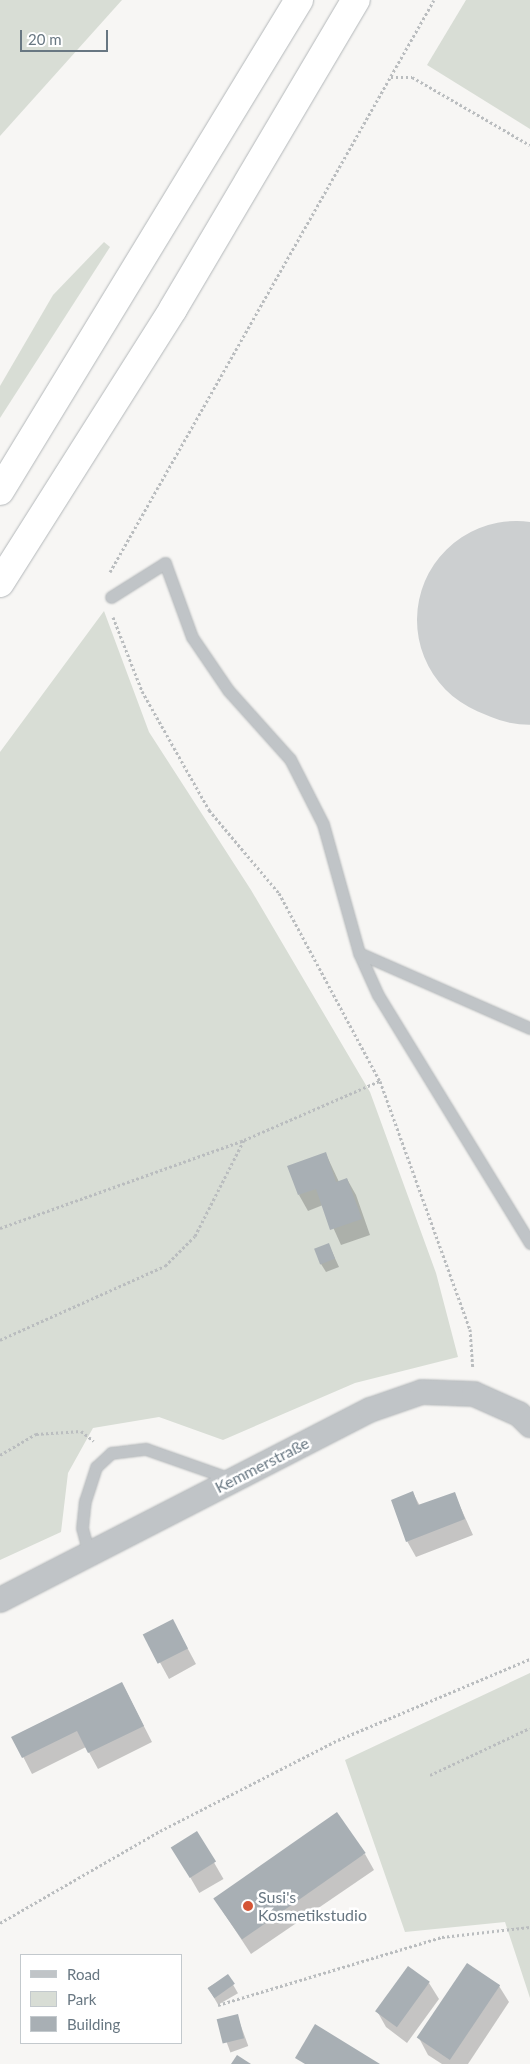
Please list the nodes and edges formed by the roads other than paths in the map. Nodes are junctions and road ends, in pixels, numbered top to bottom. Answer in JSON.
{"nodes":[{"id":1,"x":299,"y":0,"type":"edge"},
{"id":2,"x":356,"y":0,"type":"edge"},
{"id":3,"x":0,"y":491,"type":"edge"},
{"id":4,"x":0,"y":583,"type":"edge"},
{"id":5,"x":111,"y":597,"type":"road end"},
{"id":6,"x":359,"y":952,"type":"junction"},
{"id":7,"x":530,"y":1028,"type":"edge"},
{"id":8,"x":530,"y":1243,"type":"edge"},
{"id":9,"x":530,"y":1425,"type":"edge"},
{"id":10,"x":233,"y":1480,"type":"junction"},
{"id":11,"x":89,"y":1554,"type":"junction"},
{"id":12,"x":0,"y":1600,"type":"edge"}],
"edges":[{"from":1,"to":3,"type":"highway"},
{"from":2,"to":4,"type":"highway"},
{"from":5,"to":6,"type":"lane"},
{"from":6,"to":7,"type":"lane"},
{"from":6,"to":8,"type":"lane"},
{"from":9,"to":10,"type":"street","name":"Kemmerstraße"},
{"from":10,"to":11,"type":"street","name":"Kemmerstraße"},
{"from":10,"to":11,"type":"lane"},
{"from":11,"to":12,"type":"street","name":"Kemmerstraße"}]}
